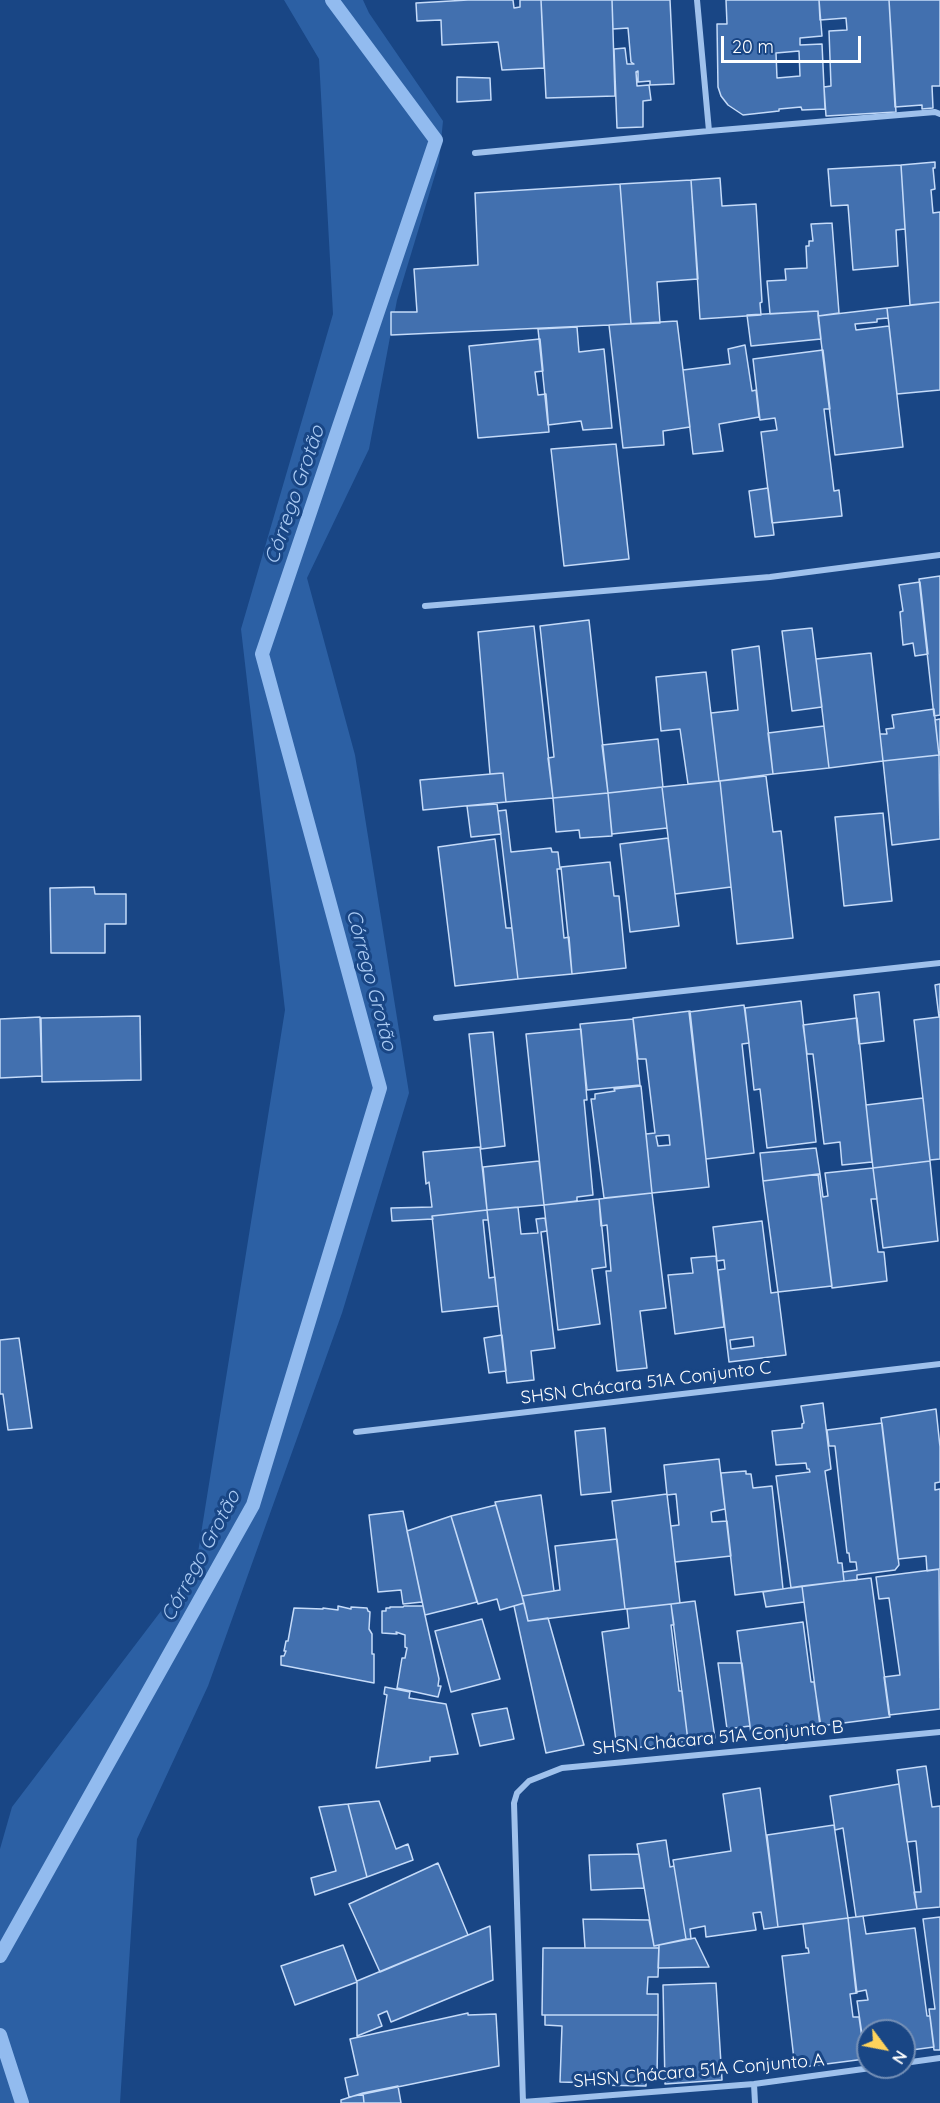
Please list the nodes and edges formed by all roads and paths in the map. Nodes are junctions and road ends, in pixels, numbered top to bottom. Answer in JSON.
{"nodes":[{"id":1,"x":697,"y":0,"type":"edge"},
{"id":2,"x":940,"y":114,"type":"edge"},
{"id":3,"x":709,"y":131,"type":"junction"},
{"id":4,"x":475,"y":153,"type":"dead end"},
{"id":5,"x":940,"y":555,"type":"edge"},
{"id":6,"x":425,"y":606,"type":"dead end"},
{"id":7,"x":940,"y":963,"type":"edge"},
{"id":8,"x":436,"y":1018,"type":"dead end"},
{"id":9,"x":940,"y":1364,"type":"edge"},
{"id":10,"x":356,"y":1432,"type":"dead end"},
{"id":11,"x":940,"y":1732,"type":"edge"},
{"id":12,"x":940,"y":2058,"type":"edge"},
{"id":13,"x":916,"y":2061,"type":"edge"},
{"id":14,"x":856,"y":2070,"type":"edge"},
{"id":15,"x":754,"y":2084,"type":"junction"},
{"id":16,"x":523,"y":2102,"type":"edge"},
{"id":17,"x":755,"y":2103,"type":"edge"}],
"edges":[{"from":1,"to":3,"type":"street"},
{"from":2,"to":3,"type":"street"},
{"from":3,"to":4,"type":"street"},
{"from":5,"to":6,"type":"street"},
{"from":7,"to":8,"type":"street"},
{"from":9,"to":10,"type":"street","name":"SHSN Chácara 51A Conjunto C"},
{"from":11,"to":16,"type":"street","name":"SHSN Chácara 51A Conjunto B"},
{"from":12,"to":13,"type":"street"},
{"from":14,"to":15,"type":"street","name":"SHSN Chácara 51A Conjunto A"},
{"from":15,"to":16,"type":"street","name":"SHSN Chácara 51A Conjunto A"},
{"from":15,"to":17,"type":"street"}]}
